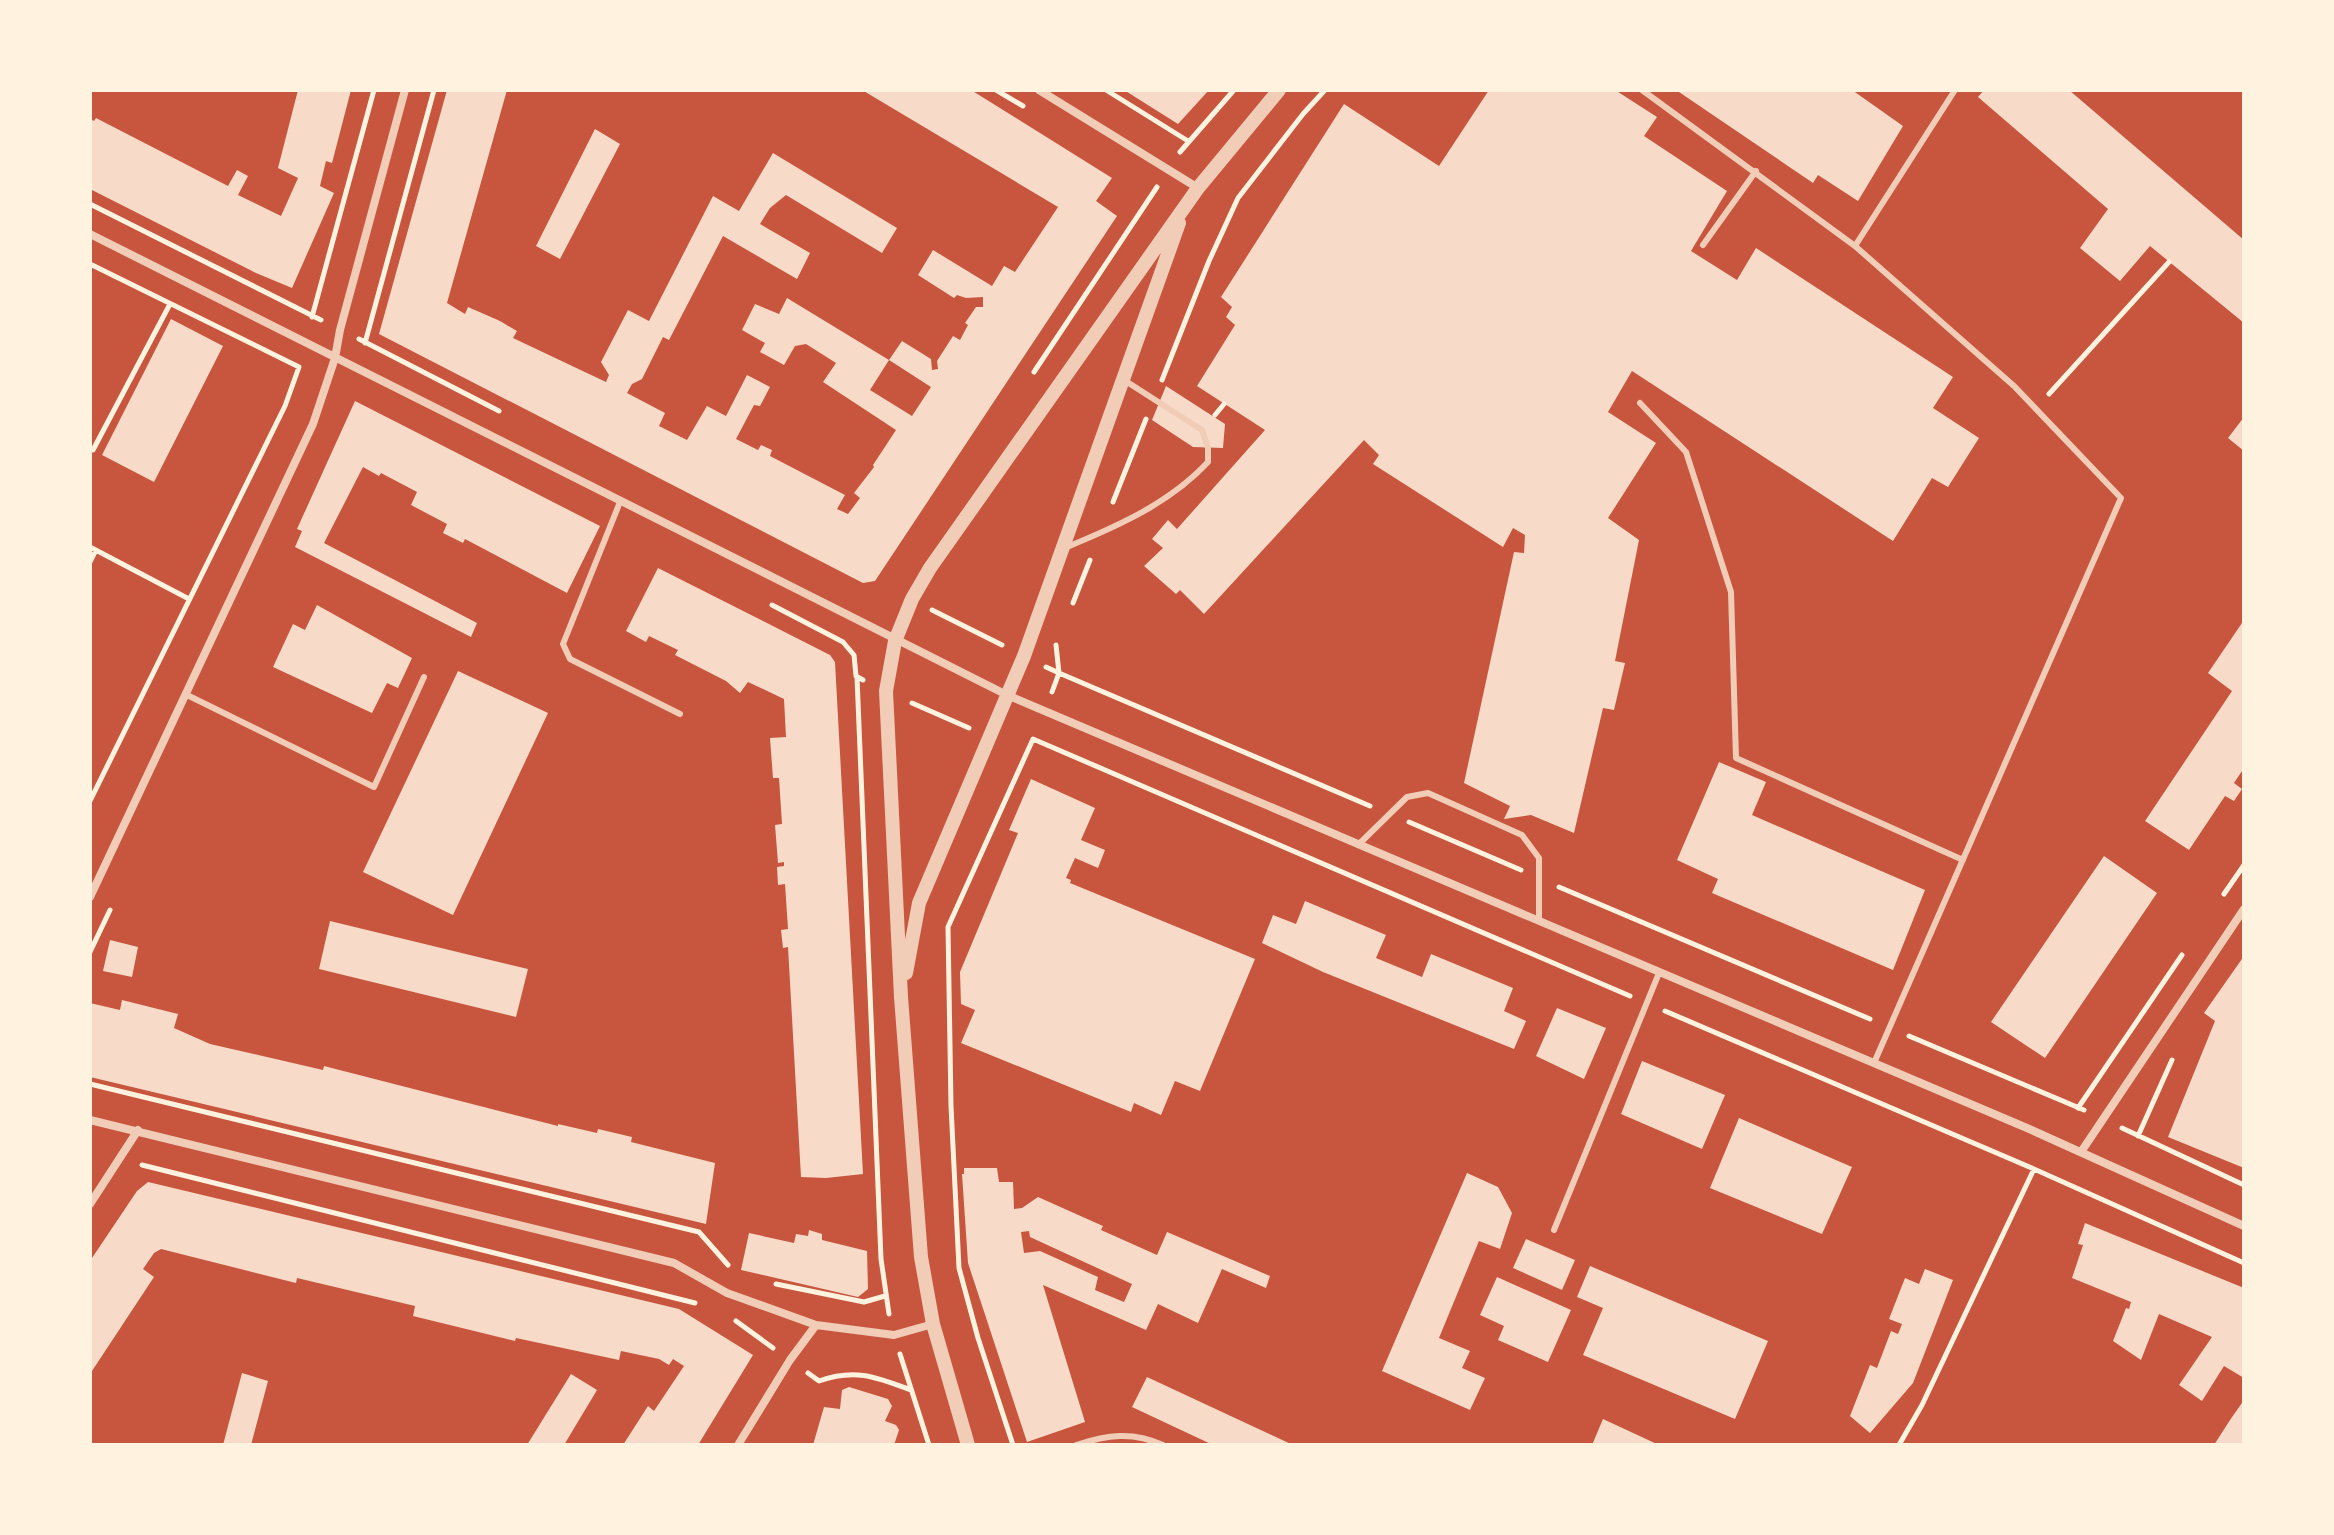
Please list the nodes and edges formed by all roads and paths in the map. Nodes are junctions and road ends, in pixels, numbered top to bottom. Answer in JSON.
{"nodes":[{"id":1,"x":405,"y":90,"type":"edge"},
{"id":2,"x":1039,"y":90,"type":"edge"},
{"id":3,"x":1106,"y":90,"type":"edge"},
{"id":4,"x":1234,"y":90,"type":"edge"},
{"id":5,"x":1279,"y":90,"type":"edge"},
{"id":6,"x":1325,"y":90,"type":"edge"},
{"id":7,"x":1642,"y":90,"type":"edge"},
{"id":8,"x":1955,"y":90,"type":"edge"},
{"id":9,"x":1188,"y":141,"type":"junction"},
{"id":10,"x":1169,"y":169,"type":"junction"},
{"id":11,"x":1756,"y":171,"type":"junction"},
{"id":12,"x":1198,"y":188,"type":"junction"},
{"id":13,"x":1185,"y":206,"type":"junction"},
{"id":14,"x":90,"y":234,"type":"edge"},
{"id":15,"x":1703,"y":245,"type":"dead end"},
{"id":16,"x":1855,"y":246,"type":"junction"},
{"id":17,"x":2169,"y":262,"type":"dead end"},
{"id":18,"x":90,"y":264,"type":"edge"},
{"id":19,"x":170,"y":304,"type":"junction"},
{"id":20,"x":335,"y":358,"type":"junction"},
{"id":21,"x":1032,"y":374,"type":"dead end"},
{"id":22,"x":1124,"y":380,"type":"junction"},
{"id":23,"x":1154,"y":400,"type":"junction"},
{"id":24,"x":1640,"y":403,"type":"dead end"},
{"id":25,"x":2036,"y":408,"type":"junction"},
{"id":26,"x":93,"y":450,"type":"dead end"},
{"id":27,"x":620,"y":502,"type":"junction"},
{"id":28,"x":1101,"y":533,"type":"junction"},
{"id":29,"x":1063,"y":548,"type":"junction"},
{"id":30,"x":93,"y":549,"type":"edge"},
{"id":31,"x":90,"y":562,"type":"edge"},
{"id":32,"x":189,"y":599,"type":"junction"},
{"id":33,"x":1072,"y":604,"type":"dead end"},
{"id":34,"x":923,"y":606,"type":"dead end"},
{"id":35,"x":1061,"y":633,"type":"dead end"},
{"id":36,"x":895,"y":641,"type":"junction"},
{"id":37,"x":843,"y":642,"type":"dead end"},
{"id":38,"x":1024,"y":656,"type":"junction"},
{"id":39,"x":1040,"y":664,"type":"dead end"},
{"id":40,"x":1059,"y":673,"type":"junction"},
{"id":41,"x":856,"y":676,"type":"junction"},
{"id":42,"x":424,"y":677,"type":"dead end"},
{"id":43,"x":869,"y":682,"type":"dead end"},
{"id":44,"x":185,"y":694,"type":"junction"},
{"id":45,"x":1007,"y":695,"type":"junction"},
{"id":46,"x":901,"y":698,"type":"dead end"},
{"id":47,"x":680,"y":714,"type":"dead end"},
{"id":48,"x":975,"y":731,"type":"dead end"},
{"id":49,"x":90,"y":801,"type":"edge"},
{"id":50,"x":1390,"y":814,"type":"junction"},
{"id":51,"x":1358,"y":845,"type":"junction"},
{"id":52,"x":1963,"y":860,"type":"junction"},
{"id":53,"x":2244,"y":865,"type":"edge"},
{"id":54,"x":1539,"y":878,"type":"junction"},
{"id":55,"x":90,"y":897,"type":"edge"},
{"id":56,"x":2218,"y":904,"type":"dead end"},
{"id":57,"x":2244,"y":909,"type":"edge"},
{"id":58,"x":1539,"y":921,"type":"junction"},
{"id":59,"x":2183,"y":955,"type":"dead end"},
{"id":60,"x":1659,"y":973,"type":"junction"},
{"id":61,"x":901,"y":997,"type":"junction"},
{"id":62,"x":1647,"y":1003,"type":"junction"},
{"id":63,"x":1889,"y":1027,"type":"junction"},
{"id":64,"x":1874,"y":1063,"type":"junction"},
{"id":65,"x":90,"y":1084,"type":"edge"},
{"id":66,"x":2078,"y":1108,"type":"junction"},
{"id":67,"x":2102,"y":1119,"type":"junction"},
{"id":68,"x":90,"y":1120,"type":"edge"},
{"id":69,"x":138,"y":1130,"type":"junction"},
{"id":70,"x":2081,"y":1152,"type":"junction"},
{"id":71,"x":119,"y":1159,"type":"junction"},
{"id":72,"x":2034,"y":1169,"type":"junction"},
{"id":73,"x":2244,"y":1185,"type":"edge"},
{"id":74,"x":90,"y":1204,"type":"edge"},
{"id":75,"x":2244,"y":1226,"type":"edge"},
{"id":76,"x":1554,"y":1230,"type":"dead end"},
{"id":77,"x":2244,"y":1263,"type":"edge"},
{"id":78,"x":737,"y":1276,"type":"dead end"},
{"id":79,"x":765,"y":1282,"type":"dead end"},
{"id":80,"x":885,"y":1296,"type":"junction"},
{"id":81,"x":702,"y":1304,"type":"dead end"},
{"id":82,"x":728,"y":1316,"type":"dead end"},
{"id":83,"x":933,"y":1324,"type":"junction"},
{"id":84,"x":816,"y":1325,"type":"junction"},
{"id":85,"x":894,"y":1335,"type":"junction"},
{"id":86,"x":790,"y":1360,"type":"junction"},
{"id":87,"x":911,"y":1390,"type":"junction"},
{"id":88,"x":1098,"y":1442,"type":"edge"},
{"id":89,"x":738,"y":1445,"type":"edge"},
{"id":90,"x":929,"y":1445,"type":"edge"},
{"id":91,"x":968,"y":1445,"type":"edge"},
{"id":92,"x":1013,"y":1445,"type":"edge"},
{"id":93,"x":1076,"y":1445,"type":"edge"},
{"id":94,"x":1163,"y":1445,"type":"edge"},
{"id":95,"x":1899,"y":1445,"type":"edge"}],
"edges":[{"from":1,"to":20,"type":"street"},
{"from":2,"to":10,"type":"street"},
{"from":3,"to":9,"type":"path"},
{"from":4,"to":9,"type":"path"},
{"from":5,"to":12,"type":"street"},
{"from":6,"to":23,"type":"path"},
{"from":7,"to":11,"type":"lane"},
{"from":8,"to":16,"type":"lane"},
{"from":9,"to":10,"type":"path"},
{"from":10,"to":12,"type":"street"},
{"from":10,"to":21,"type":"path"},
{"from":11,"to":15,"type":"lane"},
{"from":11,"to":16,"type":"lane"},
{"from":12,"to":13,"type":"street"},
{"from":13,"to":22,"type":"street"},
{"from":13,"to":36,"type":"street"},
{"from":14,"to":20,"type":"street"},
{"from":16,"to":25,"type":"lane"},
{"from":17,"to":25,"type":"path"},
{"from":18,"to":19,"type":"path"},
{"from":19,"to":26,"type":"path"},
{"from":19,"to":32,"type":"path"},
{"from":20,"to":27,"type":"street"},
{"from":20,"to":44,"type":"street"},
{"from":22,"to":23,"type":"lane"},
{"from":22,"to":29,"type":"street"},
{"from":23,"to":28,"type":"path"},
{"from":23,"to":28,"type":"lane"},
{"from":24,"to":52,"type":"lane"},
{"from":25,"to":52,"type":"lane"},
{"from":27,"to":36,"type":"street"},
{"from":27,"to":47,"type":"lane"},
{"from":28,"to":29,"type":"lane"},
{"from":28,"to":33,"type":"path"},
{"from":29,"to":38,"type":"street"},
{"from":30,"to":31,"type":"path"},
{"from":30,"to":32,"type":"path"},
{"from":32,"to":49,"type":"path"},
{"from":34,"to":38,"type":"path"},
{"from":35,"to":40,"type":"path"},
{"from":36,"to":45,"type":"street"},
{"from":36,"to":61,"type":"street"},
{"from":37,"to":41,"type":"path"},
{"from":38,"to":45,"type":"street"},
{"from":39,"to":40,"type":"path"},
{"from":40,"to":50,"type":"path"},
{"from":41,"to":43,"type":"path"},
{"from":41,"to":80,"type":"path"},
{"from":42,"to":44,"type":"lane"},
{"from":44,"to":55,"type":"street"},
{"from":45,"to":51,"type":"street"},
{"from":45,"to":61,"type":"street"},
{"from":46,"to":48,"type":"path"},
{"from":50,"to":51,"type":"lane"},
{"from":50,"to":54,"type":"path"},
{"from":50,"to":54,"type":"lane"},
{"from":51,"to":58,"type":"street"},
{"from":52,"to":63,"type":"lane"},
{"from":53,"to":56,"type":"path"},
{"from":54,"to":58,"type":"lane"},
{"from":54,"to":63,"type":"path"},
{"from":57,"to":67,"type":"street"},
{"from":58,"to":60,"type":"street"},
{"from":59,"to":66,"type":"path"},
{"from":60,"to":62,"type":"lane"},
{"from":60,"to":64,"type":"street"},
{"from":61,"to":83,"type":"street"},
{"from":62,"to":72,"type":"path"},
{"from":62,"to":76,"type":"lane"},
{"from":62,"to":92,"type":"path"},
{"from":63,"to":64,"type":"lane"},
{"from":63,"to":66,"type":"path"},
{"from":64,"to":70,"type":"street"},
{"from":65,"to":78,"type":"path"},
{"from":66,"to":67,"type":"path"},
{"from":67,"to":70,"type":"street"},
{"from":67,"to":73,"type":"path"},
{"from":68,"to":69,"type":"street"},
{"from":69,"to":71,"type":"street"},
{"from":69,"to":84,"type":"street"},
{"from":70,"to":75,"type":"street"},
{"from":71,"to":74,"type":"street"},
{"from":71,"to":81,"type":"path"},
{"from":72,"to":77,"type":"path"},
{"from":72,"to":95,"type":"path"},
{"from":79,"to":80,"type":"path"},
{"from":80,"to":85,"type":"path"},
{"from":82,"to":86,"type":"path"},
{"from":83,"to":85,"type":"street"},
{"from":83,"to":91,"type":"street"},
{"from":84,"to":85,"type":"street"},
{"from":84,"to":86,"type":"street"},
{"from":85,"to":87,"type":"path"},
{"from":86,"to":87,"type":"path"},
{"from":86,"to":89,"type":"street"},
{"from":87,"to":90,"type":"path"},
{"from":88,"to":93,"type":"lane"},
{"from":88,"to":94,"type":"lane"}]}
